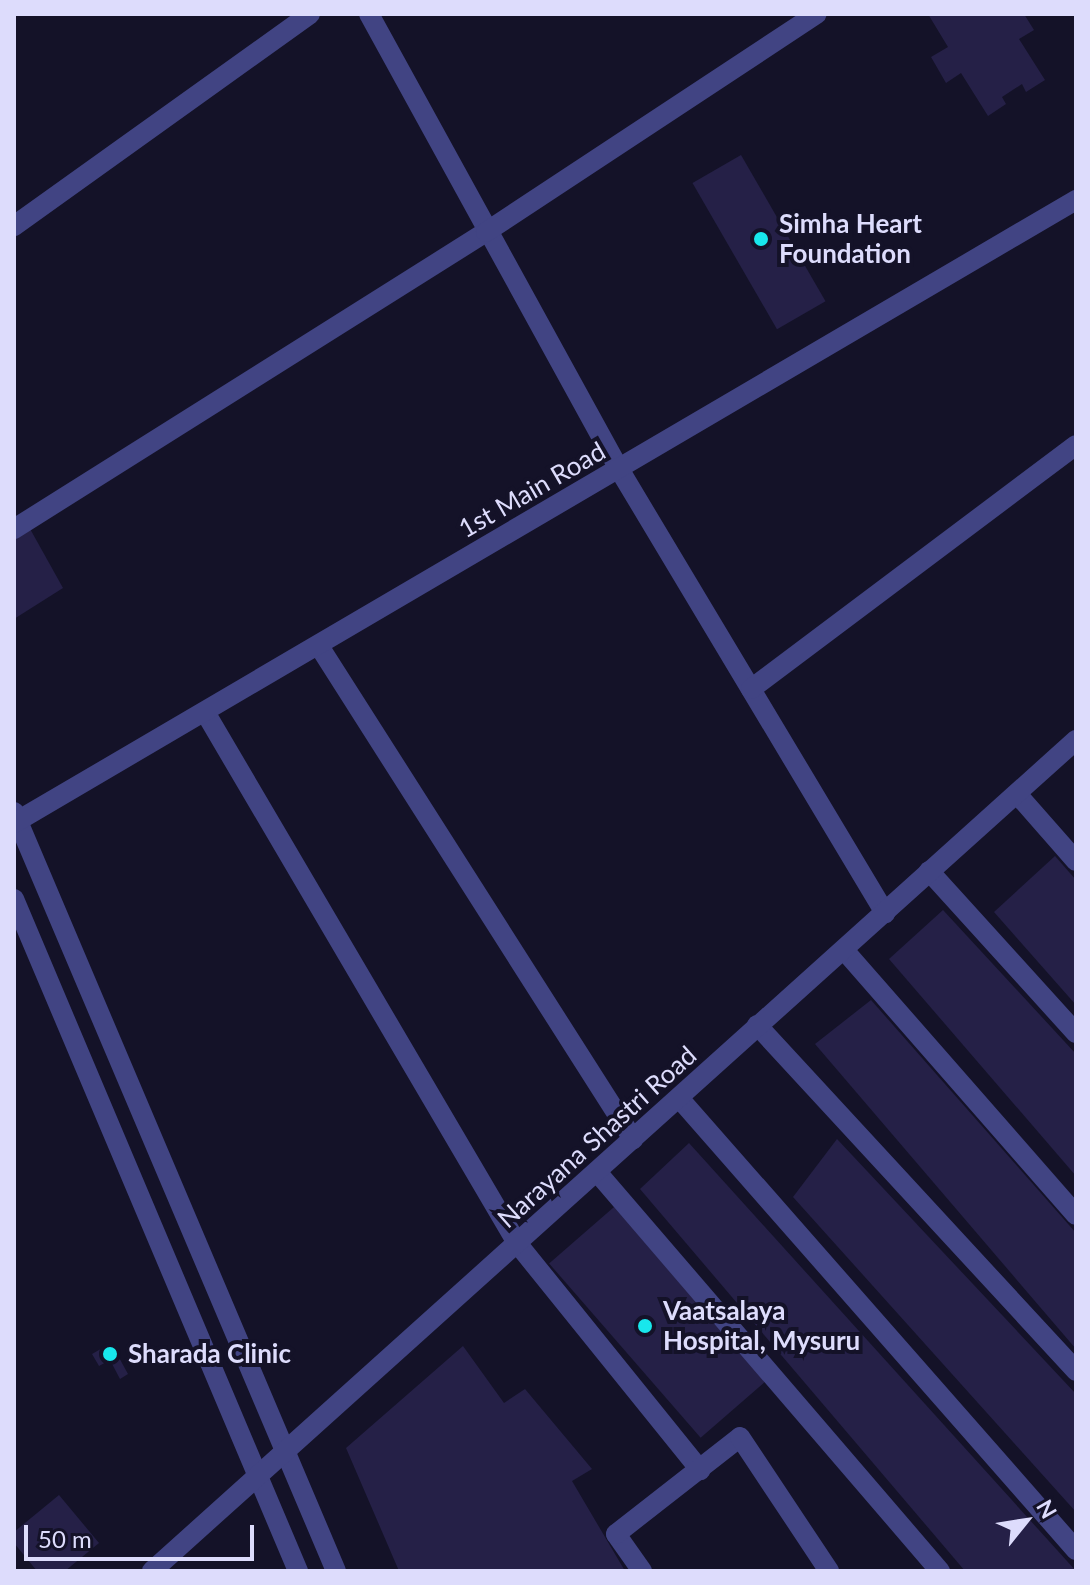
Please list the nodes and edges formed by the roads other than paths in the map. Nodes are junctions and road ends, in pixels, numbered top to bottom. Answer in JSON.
{"nodes":[{"id":1,"x":310,"y":14,"type":"edge"},
{"id":2,"x":369,"y":14,"type":"edge"},
{"id":3,"x":817,"y":14,"type":"edge"},
{"id":4,"x":1076,"y":200,"type":"edge"},
{"id":5,"x":14,"y":226,"type":"edge"},
{"id":6,"x":486,"y":232,"type":"junction"},
{"id":7,"x":1076,"y":445,"type":"edge"},
{"id":8,"x":619,"y":469,"type":"junction"},
{"id":9,"x":14,"y":529,"type":"edge"},
{"id":10,"x":319,"y":646,"type":"junction"},
{"id":11,"x":751,"y":689,"type":"junction"},
{"id":12,"x":205,"y":712,"type":"junction"},
{"id":13,"x":1076,"y":740,"type":"edge"},
{"id":14,"x":1018,"y":795,"type":"junction"},
{"id":15,"x":15,"y":819,"type":"edge"},
{"id":16,"x":1076,"y":861,"type":"edge"},
{"id":17,"x":929,"y":871,"type":"junction"},
{"id":18,"x":14,"y":899,"type":"edge"},
{"id":19,"x":885,"y":913,"type":"junction"},
{"id":20,"x":844,"y":950,"type":"junction"},
{"id":21,"x":757,"y":1025,"type":"junction"},
{"id":22,"x":1076,"y":1033,"type":"edge"},
{"id":23,"x":679,"y":1098,"type":"junction"},
{"id":24,"x":633,"y":1139,"type":"junction"},
{"id":25,"x":597,"y":1172,"type":"junction"},
{"id":26,"x":1076,"y":1215,"type":"edge"},
{"id":27,"x":517,"y":1243,"type":"junction"},
{"id":28,"x":1076,"y":1371,"type":"edge"},
{"id":29,"x":284,"y":1454,"type":"junction"},
{"id":30,"x":700,"y":1470,"type":"junction"},
{"id":31,"x":258,"y":1477,"type":"junction"},
{"id":32,"x":1076,"y":1550,"type":"edge"},
{"id":33,"x":152,"y":1571,"type":"edge"},
{"id":34,"x":298,"y":1571,"type":"edge"},
{"id":35,"x":336,"y":1571,"type":"edge"},
{"id":36,"x":642,"y":1571,"type":"edge"},
{"id":37,"x":829,"y":1571,"type":"edge"},
{"id":38,"x":940,"y":1571,"type":"edge"}],
"edges":[{"from":1,"to":5,"type":"street"},
{"from":2,"to":6,"type":"street"},
{"from":3,"to":6,"type":"street"},
{"from":4,"to":8,"type":"street","name":"1st Main Road"},
{"from":6,"to":8,"type":"street"},
{"from":6,"to":9,"type":"street"},
{"from":7,"to":11,"type":"street"},
{"from":8,"to":10,"type":"street","name":"1st Main Road"},
{"from":8,"to":11,"type":"street"},
{"from":10,"to":12,"type":"street","name":"1st Main Road"},
{"from":10,"to":24,"type":"street"},
{"from":11,"to":19,"type":"street"},
{"from":12,"to":15,"type":"street","name":"1st Main Road"},
{"from":12,"to":27,"type":"street"},
{"from":13,"to":14,"type":"street","name":"Narayana Shastri Road"},
{"from":14,"to":16,"type":"street"},
{"from":14,"to":17,"type":"street","name":"Narayana Shastri Road"},
{"from":15,"to":29,"type":"street"},
{"from":17,"to":19,"type":"street","name":"Narayana Shastri Road"},
{"from":17,"to":22,"type":"street"},
{"from":18,"to":31,"type":"street"},
{"from":19,"to":20,"type":"street","name":"Narayana Shastri Road"},
{"from":20,"to":21,"type":"street","name":"Narayana Shastri Road"},
{"from":20,"to":26,"type":"street"},
{"from":21,"to":23,"type":"street","name":"Narayana Shastri Road"},
{"from":21,"to":28,"type":"street"},
{"from":23,"to":24,"type":"street","name":"Narayana Shastri Road"},
{"from":23,"to":32,"type":"street"},
{"from":24,"to":25,"type":"street","name":"Narayana Shastri Road"},
{"from":25,"to":27,"type":"street","name":"Narayana Shastri Road"},
{"from":25,"to":38,"type":"street"},
{"from":27,"to":29,"type":"street","name":"Narayana Shastri Road"},
{"from":27,"to":30,"type":"street"},
{"from":29,"to":31,"type":"street","name":"Narayana Shastri Road"},
{"from":29,"to":35,"type":"street"},
{"from":30,"to":36,"type":"street"},
{"from":30,"to":37,"type":"street"},
{"from":31,"to":33,"type":"street","name":"Narayana Shastri Road"},
{"from":31,"to":34,"type":"street"}]}
